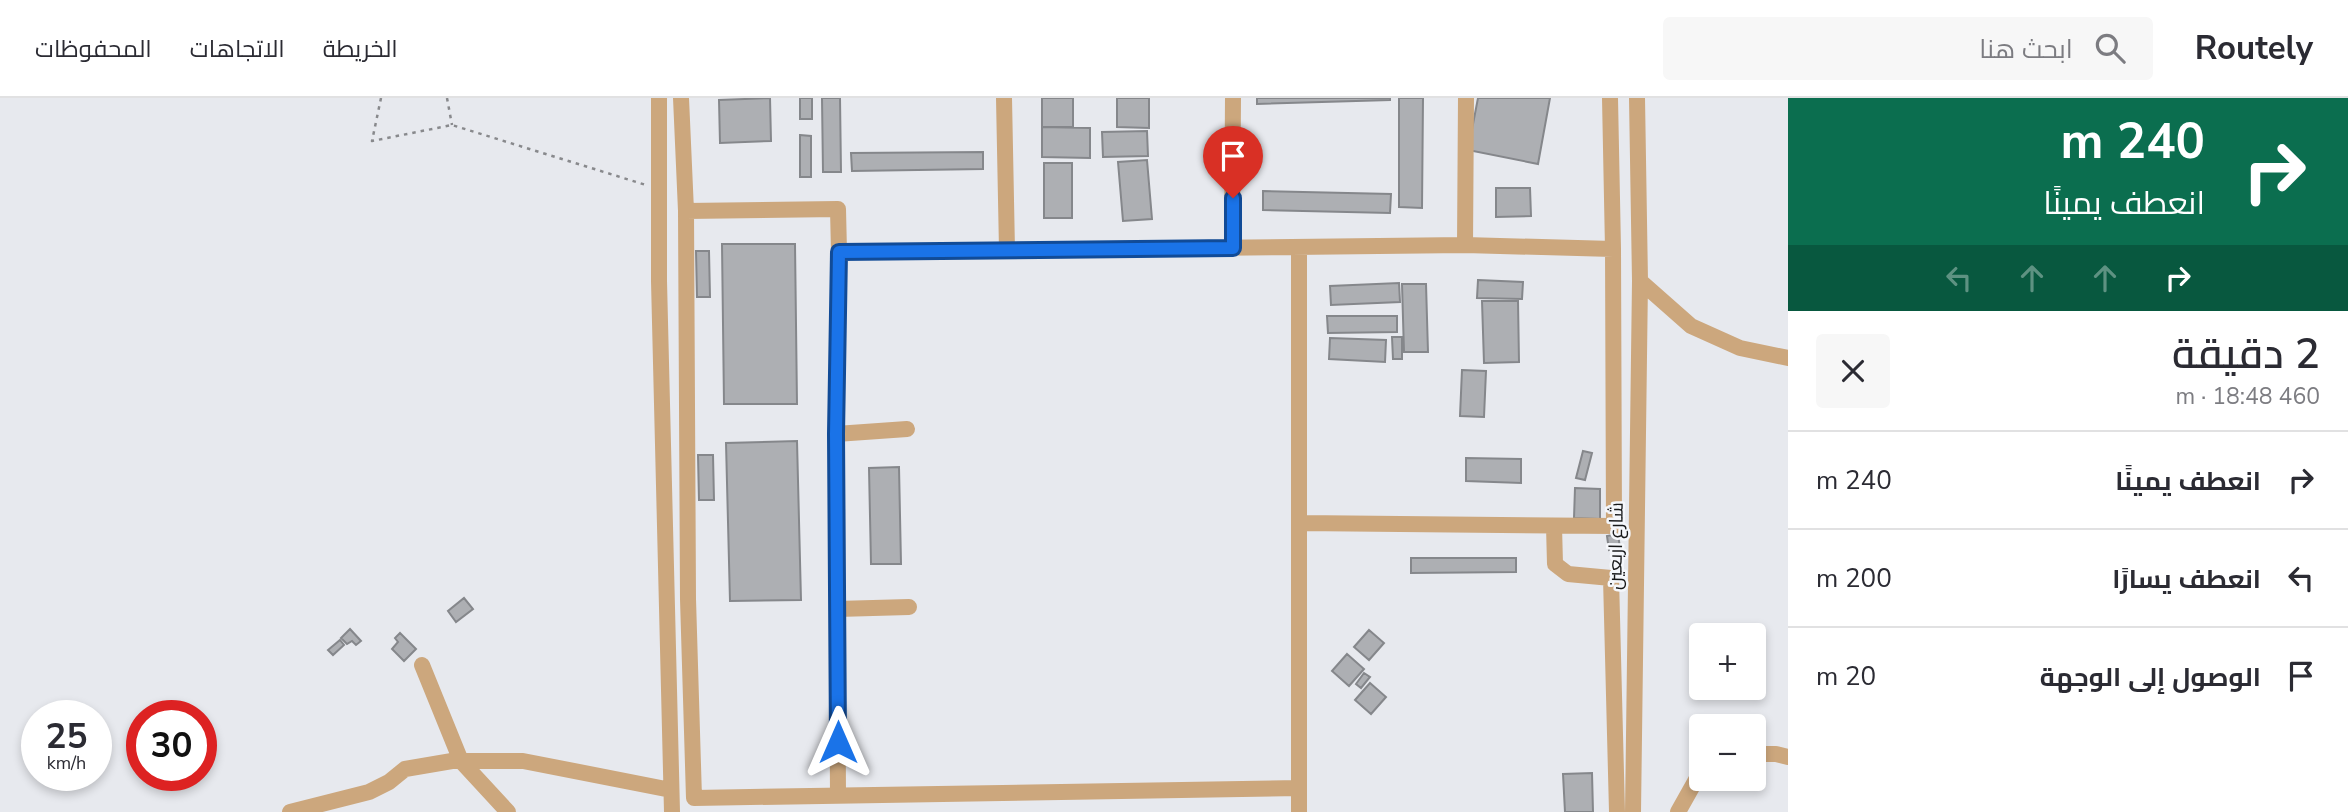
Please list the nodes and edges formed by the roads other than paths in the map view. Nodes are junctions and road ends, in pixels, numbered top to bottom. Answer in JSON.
{"nodes":[{"id":1,"x":659,"y":98,"type":"edge"},
{"id":2,"x":681,"y":98,"type":"edge"},
{"id":3,"x":1004,"y":98,"type":"edge"},
{"id":4,"x":1233,"y":98,"type":"edge"},
{"id":5,"x":1466,"y":98,"type":"edge"},
{"id":6,"x":1609,"y":98,"type":"edge"},
{"id":7,"x":1637,"y":98,"type":"edge"},
{"id":8,"x":686,"y":211,"type":"junction"},
{"id":9,"x":1465,"y":245,"type":"junction"},
{"id":10,"x":1299,"y":247,"type":"junction"},
{"id":11,"x":1233,"y":248,"type":"junction"},
{"id":12,"x":1613,"y":249,"type":"junction"},
{"id":13,"x":1007,"y":250,"type":"junction"},
{"id":14,"x":839,"y":252,"type":"junction"},
{"id":15,"x":1640,"y":281,"type":"junction"},
{"id":16,"x":1788,"y":358,"type":"edge"},
{"id":17,"x":907,"y":429,"type":"dead end"},
{"id":18,"x":836,"y":434,"type":"junction"},
{"id":19,"x":1300,"y":523,"type":"junction"},
{"id":20,"x":1554,"y":526,"type":"junction"},
{"id":21,"x":909,"y":607,"type":"dead end"},
{"id":22,"x":837,"y":609,"type":"junction"},
{"id":23,"x":422,"y":664,"type":"dead end"},
{"id":24,"x":1766,"y":754,"type":"edge"},
{"id":25,"x":1788,"y":757,"type":"edge"},
{"id":26,"x":461,"y":761,"type":"junction"},
{"id":27,"x":1299,"y":788,"type":"junction"},
{"id":28,"x":671,"y":790,"type":"junction"},
{"id":29,"x":1690,"y":791,"type":"edge"},
{"id":30,"x":838,"y":796,"type":"junction"},
{"id":31,"x":290,"y":812,"type":"edge"},
{"id":32,"x":508,"y":812,"type":"edge"},
{"id":33,"x":672,"y":812,"type":"edge"},
{"id":34,"x":1299,"y":812,"type":"edge"},
{"id":35,"x":1617,"y":812,"type":"edge"},
{"id":36,"x":1633,"y":812,"type":"edge"},
{"id":37,"x":1678,"y":812,"type":"edge"}],
"edges":[{"from":1,"to":28,"type":"street"},
{"from":2,"to":8,"type":"street"},
{"from":3,"to":13,"type":"street"},
{"from":4,"to":11,"type":"street"},
{"from":5,"to":9,"type":"street"},
{"from":6,"to":12,"type":"street"},
{"from":7,"to":15,"type":"street","name":"شارع اربعين"},
{"from":8,"to":14,"type":"street"},
{"from":8,"to":30,"type":"street"},
{"from":9,"to":10,"type":"street"},
{"from":9,"to":12,"type":"street"},
{"from":10,"to":11,"type":"street"},
{"from":10,"to":19,"type":"street"},
{"from":11,"to":13,"type":"street"},
{"from":12,"to":20,"type":"street"},
{"from":13,"to":14,"type":"street"},
{"from":14,"to":18,"type":"street"},
{"from":15,"to":16,"type":"street"},
{"from":15,"to":36,"type":"street","name":"شارع اربعين"},
{"from":17,"to":18,"type":"street"},
{"from":18,"to":22,"type":"street"},
{"from":19,"to":20,"type":"street"},
{"from":19,"to":27,"type":"street"},
{"from":20,"to":35,"type":"street"},
{"from":21,"to":22,"type":"street"},
{"from":22,"to":30,"type":"street"},
{"from":23,"to":26,"type":"street"},
{"from":24,"to":25,"type":"street"},
{"from":26,"to":28,"type":"street"},
{"from":26,"to":31,"type":"street"},
{"from":26,"to":32,"type":"street"},
{"from":27,"to":30,"type":"street"},
{"from":27,"to":34,"type":"street"},
{"from":28,"to":33,"type":"street"},
{"from":29,"to":37,"type":"street"}]}
